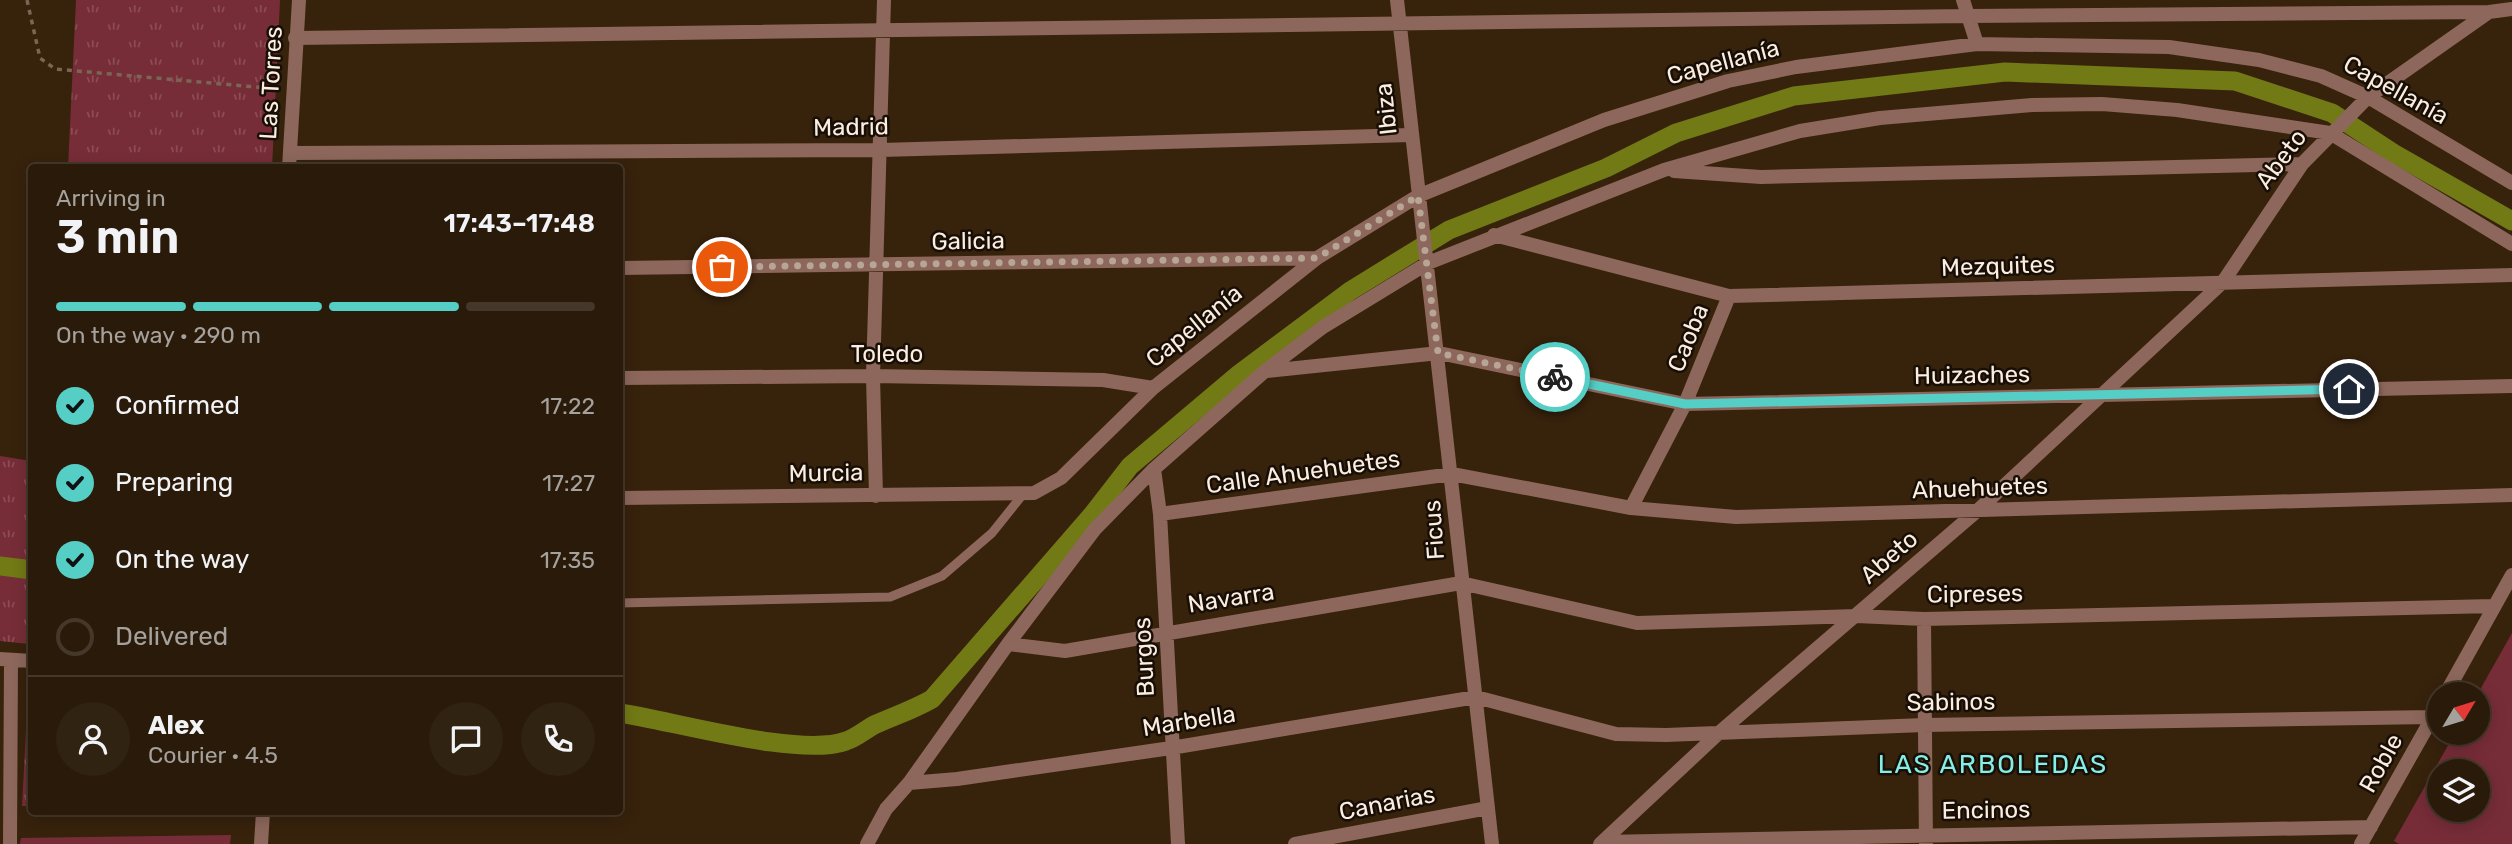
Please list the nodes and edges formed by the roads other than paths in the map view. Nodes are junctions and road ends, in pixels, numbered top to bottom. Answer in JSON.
{"nodes":[{"id":1,"x":299,"y":0,"type":"edge"},
{"id":2,"x":884,"y":0,"type":"edge"},
{"id":3,"x":1397,"y":0,"type":"edge"},
{"id":4,"x":1963,"y":0,"type":"edge"},
{"id":5,"x":2512,"y":9,"type":"edge"},
{"id":6,"x":2489,"y":12,"type":"junction"},
{"id":7,"x":1966,"y":16,"type":"junction"},
{"id":8,"x":1399,"y":22,"type":"junction"},
{"id":9,"x":884,"y":31,"type":"junction"},
{"id":10,"x":295,"y":38,"type":"junction"},
{"id":11,"x":1977,"y":44,"type":"junction"},
{"id":12,"x":2364,"y":101,"type":"junction"},
{"id":13,"x":2330,"y":133,"type":"junction"},
{"id":14,"x":1411,"y":135,"type":"junction"},
{"id":15,"x":881,"y":150,"type":"junction"},
{"id":16,"x":290,"y":161,"type":"edge"},
{"id":17,"x":2302,"y":164,"type":"junction"},
{"id":18,"x":1664,"y":170,"type":"junction"},
{"id":19,"x":2512,"y":183,"type":"edge"},
{"id":20,"x":1418,"y":196,"type":"junction"},
{"id":21,"x":1420,"y":213,"type":"joint"},
{"id":22,"x":1494,"y":235,"type":"junction"},
{"id":23,"x":2512,"y":244,"type":"edge"},
{"id":24,"x":1317,"y":258,"type":"junction"},
{"id":25,"x":1428,"y":258,"type":"junction"},
{"id":26,"x":875,"y":265,"type":"junction"},
{"id":27,"x":623,"y":268,"type":"edge"},
{"id":28,"x":2512,"y":275,"type":"edge"},
{"id":29,"x":2223,"y":282,"type":"junction"},
{"id":30,"x":1729,"y":296,"type":"junction"},
{"id":31,"x":1438,"y":353,"type":"junction"},
{"id":32,"x":1265,"y":371,"type":"junction"},
{"id":33,"x":873,"y":376,"type":"junction"},
{"id":34,"x":623,"y":379,"type":"edge"},
{"id":35,"x":2512,"y":386,"type":"edge"},
{"id":36,"x":1153,"y":388,"type":"junction"},
{"id":37,"x":2106,"y":395,"type":"junction"},
{"id":38,"x":1685,"y":404,"type":"junction"},
{"id":39,"x":1154,"y":469,"type":"junction"},
{"id":40,"x":1452,"y":474,"type":"junction"},
{"id":41,"x":1029,"y":493,"type":"junction"},
{"id":42,"x":2512,"y":495,"type":"edge"},
{"id":43,"x":876,"y":496,"type":"junction"},
{"id":44,"x":623,"y":498,"type":"edge"},
{"id":45,"x":1631,"y":509,"type":"junction"},
{"id":46,"x":1977,"y":511,"type":"junction"},
{"id":47,"x":1160,"y":514,"type":"junction"},
{"id":48,"x":2512,"y":576,"type":"edge"},
{"id":49,"x":1461,"y":583,"type":"junction"},
{"id":50,"x":623,"y":603,"type":"edge"},
{"id":51,"x":2494,"y":606,"type":"junction"},
{"id":52,"x":1856,"y":616,"type":"junction"},
{"id":53,"x":1924,"y":619,"type":"junction"},
{"id":54,"x":1166,"y":632,"type":"junction"},
{"id":55,"x":1008,"y":644,"type":"junction"},
{"id":56,"x":5,"y":659,"type":"edge"},
{"id":57,"x":28,"y":661,"type":"edge"},
{"id":58,"x":2452,"y":682,"type":"edge"},
{"id":59,"x":1476,"y":696,"type":"junction"},
{"id":60,"x":2427,"y":717,"type":"edge"},
{"id":61,"x":1924,"y":725,"type":"junction"},
{"id":62,"x":2427,"y":726,"type":"edge"},
{"id":63,"x":1721,"y":731,"type":"junction"},
{"id":64,"x":1171,"y":748,"type":"junction"},
{"id":65,"x":909,"y":783,"type":"junction"},
{"id":66,"x":1488,"y":808,"type":"junction"},
{"id":67,"x":262,"y":815,"type":"edge"},
{"id":68,"x":2371,"y":827,"type":"junction"},
{"id":69,"x":1925,"y":839,"type":"edge"},
{"id":70,"x":1602,"y":843,"type":"edge"},
{"id":71,"x":10,"y":844,"type":"edge"},
{"id":72,"x":261,"y":844,"type":"edge"},
{"id":73,"x":867,"y":844,"type":"edge"},
{"id":74,"x":1178,"y":844,"type":"edge"},
{"id":75,"x":1295,"y":844,"type":"edge"},
{"id":76,"x":1492,"y":844,"type":"edge"},
{"id":77,"x":2361,"y":844,"type":"edge"}],
"edges":[{"from":1,"to":10,"type":"street","name":"Las Torres"},
{"from":2,"to":9,"type":"street"},
{"from":3,"to":8,"type":"street","name":"Ibiza"},
{"from":4,"to":7,"type":"street"},
{"from":5,"to":6,"type":"street"},
{"from":6,"to":7,"type":"street"},
{"from":6,"to":12,"type":"street","name":"Abeto"},
{"from":7,"to":8,"type":"street"},
{"from":7,"to":11,"type":"street"},
{"from":8,"to":9,"type":"street"},
{"from":8,"to":14,"type":"street","name":"Ibiza"},
{"from":9,"to":10,"type":"street"},
{"from":9,"to":15,"type":"street"},
{"from":10,"to":16,"type":"street","name":"Las Torres"},
{"from":11,"to":12,"type":"street","name":"Capellanía"},
{"from":11,"to":20,"type":"street","name":"Capellanía"},
{"from":12,"to":13,"type":"street","name":"Abeto"},
{"from":12,"to":19,"type":"street","name":"Capellanía"},
{"from":13,"to":17,"type":"street","name":"Abeto"},
{"from":13,"to":18,"type":"street"},
{"from":13,"to":23,"type":"street"},
{"from":14,"to":15,"type":"street","name":"Madrid"},
{"from":14,"to":20,"type":"street","name":"Ibiza"},
{"from":15,"to":16,"type":"street","name":"Madrid"},
{"from":15,"to":26,"type":"street"},
{"from":17,"to":18,"type":"street"},
{"from":17,"to":29,"type":"street","name":"Abeto"},
{"from":18,"to":22,"type":"street"},
{"from":20,"to":21,"type":"street","name":"Ibiza"},
{"from":20,"to":24,"type":"street","name":"Capellanía"},
{"from":21,"to":25,"type":"street","name":"Ficus"},
{"from":22,"to":25,"type":"street"},
{"from":22,"to":30,"type":"street","name":"Mezquites"},
{"from":24,"to":26,"type":"street","name":"Galicia"},
{"from":24,"to":36,"type":"street","name":"Capellanía"},
{"from":25,"to":31,"type":"street","name":"Ficus"},
{"from":25,"to":32,"type":"street"},
{"from":26,"to":27,"type":"street","name":"Galicia"},
{"from":26,"to":33,"type":"street"},
{"from":28,"to":29,"type":"street","name":"Mezquites"},
{"from":29,"to":30,"type":"street","name":"Mezquites"},
{"from":29,"to":37,"type":"street","name":"Abeto"},
{"from":30,"to":38,"type":"street","name":"Caoba"},
{"from":31,"to":32,"type":"street","name":"Huizaches"},
{"from":31,"to":38,"type":"street","name":"Huizaches"},
{"from":31,"to":40,"type":"street","name":"Ficus"},
{"from":32,"to":39,"type":"street"},
{"from":33,"to":34,"type":"street","name":"Toledo"},
{"from":33,"to":36,"type":"street","name":"Toledo"},
{"from":33,"to":43,"type":"street"},
{"from":35,"to":37,"type":"street","name":"Huizaches"},
{"from":36,"to":41,"type":"street","name":"Capellanía"},
{"from":37,"to":38,"type":"street","name":"Huizaches"},
{"from":37,"to":46,"type":"street","name":"Abeto"},
{"from":38,"to":45,"type":"street","name":"Caoba"},
{"from":39,"to":47,"type":"street","name":"Burgos"},
{"from":39,"to":55,"type":"street"},
{"from":40,"to":45,"type":"street","name":"Ahuehuetes"},
{"from":40,"to":47,"type":"street","name":"Calle Ahuehuetes"},
{"from":40,"to":49,"type":"street","name":"Ficus"},
{"from":41,"to":43,"type":"street","name":"Murcia"},
{"from":41,"to":50,"type":"lane"},
{"from":42,"to":46,"type":"street","name":"Ahuehuetes"},
{"from":43,"to":44,"type":"street","name":"Murcia"},
{"from":45,"to":46,"type":"street","name":"Ahuehuetes"},
{"from":46,"to":52,"type":"street","name":"Abeto"},
{"from":47,"to":54,"type":"street","name":"Burgos"},
{"from":48,"to":51,"type":"street"},
{"from":49,"to":52,"type":"street","name":"Cipreses"},
{"from":49,"to":54,"type":"street","name":"Navarra"},
{"from":49,"to":59,"type":"street","name":"Ficus"},
{"from":51,"to":53,"type":"street","name":"Cipreses"},
{"from":51,"to":58,"type":"street"},
{"from":52,"to":53,"type":"street","name":"Cipreses"},
{"from":52,"to":63,"type":"street","name":"Abeto"},
{"from":53,"to":61,"type":"street"},
{"from":54,"to":55,"type":"street","name":"Navarra"},
{"from":54,"to":64,"type":"street","name":"Burgos"},
{"from":55,"to":65,"type":"street"},
{"from":56,"to":57,"type":"street"},
{"from":56,"to":71,"type":"street"},
{"from":59,"to":63,"type":"street","name":"Sabinos"},
{"from":59,"to":64,"type":"street","name":"Marbella"},
{"from":59,"to":66,"type":"street","name":"Ficus"},
{"from":60,"to":61,"type":"street","name":"Sabinos"},
{"from":61,"to":63,"type":"street","name":"Sabinos"},
{"from":61,"to":69,"type":"street"},
{"from":62,"to":68,"type":"street","name":"Roble"},
{"from":63,"to":70,"type":"street","name":"Abeto"},
{"from":64,"to":65,"type":"street","name":"Marbella"},
{"from":64,"to":74,"type":"street","name":"Burgos"},
{"from":65,"to":73,"type":"street"},
{"from":66,"to":75,"type":"street","name":"Canarias"},
{"from":66,"to":76,"type":"street","name":"Ficus"},
{"from":67,"to":72,"type":"street"},
{"from":68,"to":69,"type":"street","name":"Encinos"},
{"from":68,"to":77,"type":"street","name":"Roble"},
{"from":69,"to":70,"type":"street","name":"Encinos"}]}
